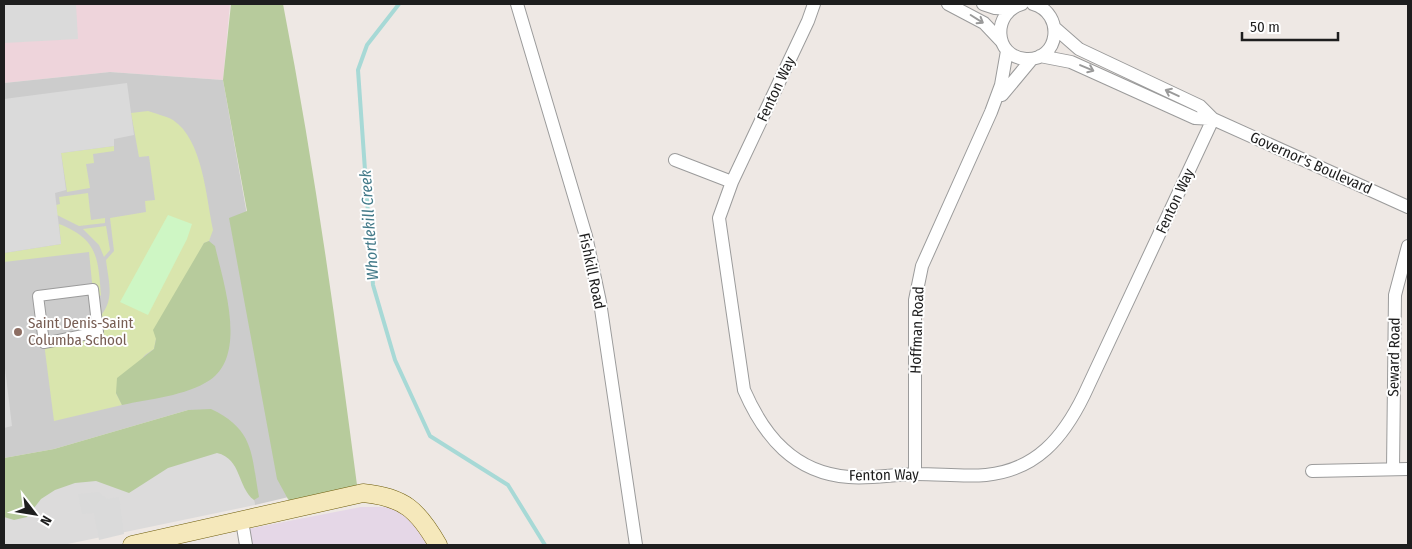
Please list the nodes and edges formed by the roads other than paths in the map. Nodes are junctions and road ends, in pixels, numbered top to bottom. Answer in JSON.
{"nodes":[{"id":1,"x":517,"y":4,"type":"edge"},
{"id":2,"x":814,"y":4,"type":"edge"},
{"id":3,"x":820,"y":4,"type":"edge"},
{"id":4,"x":948,"y":4,"type":"edge"},
{"id":5,"x":983,"y":4,"type":"edge"},
{"id":6,"x":1033,"y":4,"type":"edge"},
{"id":7,"x":1016,"y":6,"type":"edge"},
{"id":8,"x":1050,"y":9,"type":"edge"},
{"id":9,"x":808,"y":21,"type":"junction"},
{"id":10,"x":1056,"y":28,"type":"junction"},
{"id":11,"x":1004,"y":46,"type":"junction"},
{"id":12,"x":1036,"y":58,"type":"junction"},
{"id":13,"x":991,"y":112,"type":"junction"},
{"id":14,"x":1213,"y":119,"type":"junction"},
{"id":15,"x":675,"y":160,"type":"dead end"},
{"id":16,"x":732,"y":182,"type":"junction"},
{"id":17,"x":1408,"y":207,"type":"edge"},
{"id":18,"x":1408,"y":246,"type":"edge"},
{"id":19,"x":96,"y":312,"type":"joint"},
{"id":20,"x":1393,"y":469,"type":"junction"},
{"id":21,"x":1408,"y":469,"type":"edge"},
{"id":22,"x":1312,"y":471,"type":"dead end"},
{"id":23,"x":915,"y":474,"type":"junction"},
{"id":24,"x":242,"y":521,"type":"junction"},
{"id":25,"x":132,"y":545,"type":"edge"},
{"id":26,"x":246,"y":545,"type":"edge"},
{"id":27,"x":438,"y":545,"type":"edge"},
{"id":28,"x":636,"y":545,"type":"edge"}],
"edges":[{"from":1,"to":28,"type":"street","name":"Fishkill Road"},
{"from":2,"to":9,"type":"street","name":"Fenton Way"},
{"from":3,"to":9,"type":"street","name":"Fenton Way"},
{"from":4,"to":11,"type":"street","one_way":true},
{"from":5,"to":7,"type":"street"},
{"from":6,"to":8,"type":"street"},
{"from":7,"to":11,"type":"street","name":"Hoffman Road"},
{"from":8,"to":10,"type":"street"},
{"from":9,"to":16,"type":"street","name":"Fenton Way"},
{"from":10,"to":12,"type":"street","name":"Hoffman Road"},
{"from":14,"to":10,"type":"street","name":"Governor's Boulevard","one_way":true},
{"from":11,"to":12,"type":"street","name":"Governor's Boulevard"},
{"from":11,"to":13,"type":"street","name":"Hoffman Road"},
{"from":12,"to":13,"type":"street","name":"Hoffman Road"},
{"from":12,"to":14,"type":"street","name":"Governor's Boulevard","one_way":true},
{"from":13,"to":23,"type":"street","name":"Hoffman Road"},
{"from":14,"to":17,"type":"street","name":"Governor's Boulevard"},
{"from":14,"to":23,"type":"street","name":"Fenton Way"},
{"from":15,"to":16,"type":"street"},
{"from":16,"to":23,"type":"street","name":"Fenton Way"},
{"from":18,"to":20,"type":"street","name":"Seward Road"},
{"from":19,"to":19,"type":"street"},
{"from":20,"to":21,"type":"street"},
{"from":20,"to":22,"type":"street"},
{"from":24,"to":25,"type":"main road"},
{"from":24,"to":26,"type":"street"},
{"from":24,"to":27,"type":"main road"}]}
